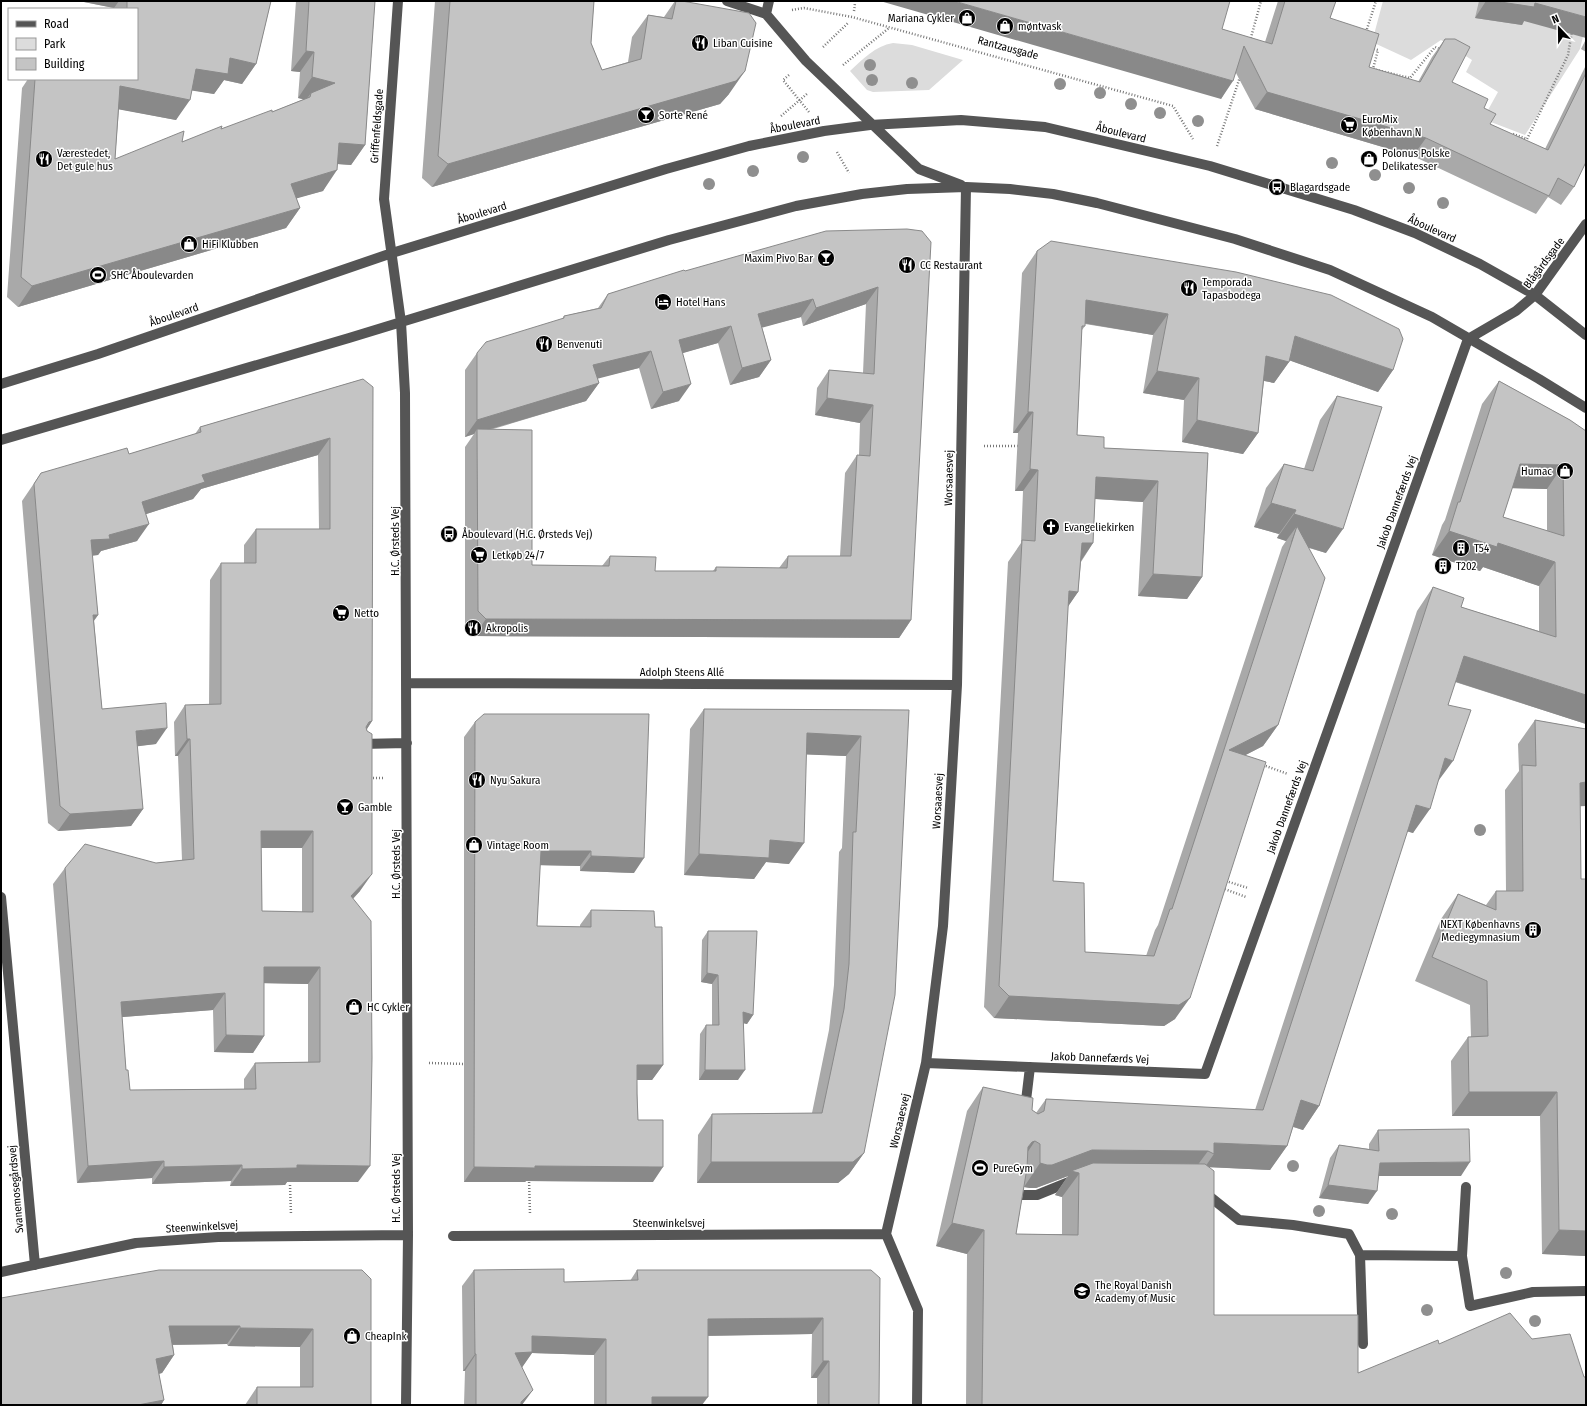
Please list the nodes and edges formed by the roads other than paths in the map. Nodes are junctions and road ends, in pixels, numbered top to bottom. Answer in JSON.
{"nodes":[{"id":1,"x":398,"y":1,"type":"edge"},
{"id":2,"x":727,"y":1,"type":"edge"},
{"id":3,"x":769,"y":1,"type":"edge"},
{"id":4,"x":766,"y":14,"type":"junction"},
{"id":5,"x":870,"y":125,"type":"junction"},
{"id":6,"x":966,"y":187,"type":"junction"},
{"id":7,"x":1586,"y":224,"type":"edge"},
{"id":8,"x":392,"y":253,"type":"junction"},
{"id":9,"x":1535,"y":295,"type":"junction"},
{"id":10,"x":401,"y":322,"type":"junction"},
{"id":11,"x":1586,"y":335,"type":"edge"},
{"id":12,"x":1468,"y":339,"type":"junction"},
{"id":13,"x":1,"y":384,"type":"edge"},
{"id":14,"x":1586,"y":408,"type":"edge"},
{"id":15,"x":1,"y":440,"type":"edge"},
{"id":16,"x":407,"y":683,"type":"junction"},
{"id":17,"x":957,"y":685,"type":"junction"},
{"id":18,"x":407,"y":743,"type":"junction"},
{"id":19,"x":361,"y":744,"type":"edge"},
{"id":20,"x":1,"y":897,"type":"edge"},
{"id":21,"x":926,"y":1063,"type":"junction"},
{"id":22,"x":1030,"y":1067,"type":"junction"},
{"id":23,"x":1024,"y":1117,"type":"edge"},
{"id":24,"x":1018,"y":1179,"type":"edge"},
{"id":25,"x":1083,"y":1180,"type":"edge"},
{"id":26,"x":1197,"y":1186,"type":"edge"},
{"id":27,"x":1466,"y":1187,"type":"dead end"},
{"id":28,"x":886,"y":1234,"type":"junction"},
{"id":29,"x":408,"y":1235,"type":"junction"},
{"id":30,"x":453,"y":1236,"type":"dead end"},
{"id":31,"x":1360,"y":1255,"type":"junction"},
{"id":32,"x":1462,"y":1256,"type":"junction"},
{"id":33,"x":35,"y":1265,"type":"junction"},
{"id":34,"x":1,"y":1272,"type":"edge"},
{"id":35,"x":1586,"y":1291,"type":"edge"},
{"id":36,"x":1363,"y":1344,"type":"dead end"},
{"id":37,"x":406,"y":1405,"type":"edge"},
{"id":38,"x":917,"y":1405,"type":"edge"}],
"edges":[{"from":1,"to":8,"type":"street","name":"Griffenfeldsgade"},
{"from":2,"to":4,"type":"street"},
{"from":3,"to":4,"type":"street"},
{"from":4,"to":5,"type":"street"},
{"from":5,"to":6,"type":"street"},
{"from":5,"to":8,"type":"street","name":"Åboulevard"},
{"from":5,"to":9,"type":"street","name":"Åboulevard"},
{"from":6,"to":10,"type":"street"},
{"from":6,"to":12,"type":"street"},
{"from":6,"to":17,"type":"street","name":"Worsaaesvej"},
{"from":7,"to":9,"type":"street","name":"Blågårdsgade"},
{"from":8,"to":10,"type":"street","name":"H.C. Ørsteds Vej"},
{"from":8,"to":13,"type":"street","name":"Åboulevard"},
{"from":9,"to":11,"type":"street","name":"Åboulevard"},
{"from":9,"to":12,"type":"street","name":"Blågårdsgade"},
{"from":10,"to":15,"type":"street"},
{"from":10,"to":16,"type":"street","name":"H.C. Ørsteds Vej"},
{"from":12,"to":14,"type":"street"},
{"from":12,"to":22,"type":"street","name":"Jakob Dannefærds Vej"},
{"from":16,"to":17,"type":"street","name":"Adolph Steens Allé"},
{"from":16,"to":18,"type":"street","name":"H.C. Ørsteds Vej"},
{"from":17,"to":21,"type":"street","name":"Worsaaesvej"},
{"from":18,"to":19,"type":"street"},
{"from":18,"to":29,"type":"street","name":"H.C. Ørsteds Vej"},
{"from":20,"to":33,"type":"street","name":"Svanemosegårdsvej"},
{"from":21,"to":22,"type":"street","name":"Jakob Dannefærds Vej"},
{"from":21,"to":28,"type":"street","name":"Worsaaesvej"},
{"from":22,"to":23,"type":"street"},
{"from":24,"to":25,"type":"street"},
{"from":26,"to":31,"type":"street"},
{"from":27,"to":32,"type":"street"},
{"from":28,"to":30,"type":"street","name":"Steenwinkelsvej"},
{"from":28,"to":38,"type":"street"},
{"from":29,"to":33,"type":"street","name":"Steenwinkelsvej"},
{"from":29,"to":37,"type":"street","name":"H.C. Ørsteds Vej"},
{"from":31,"to":32,"type":"street"},
{"from":31,"to":36,"type":"street"},
{"from":32,"to":35,"type":"street"},
{"from":33,"to":34,"type":"street","name":"Steenwinkelsvej"}]}
